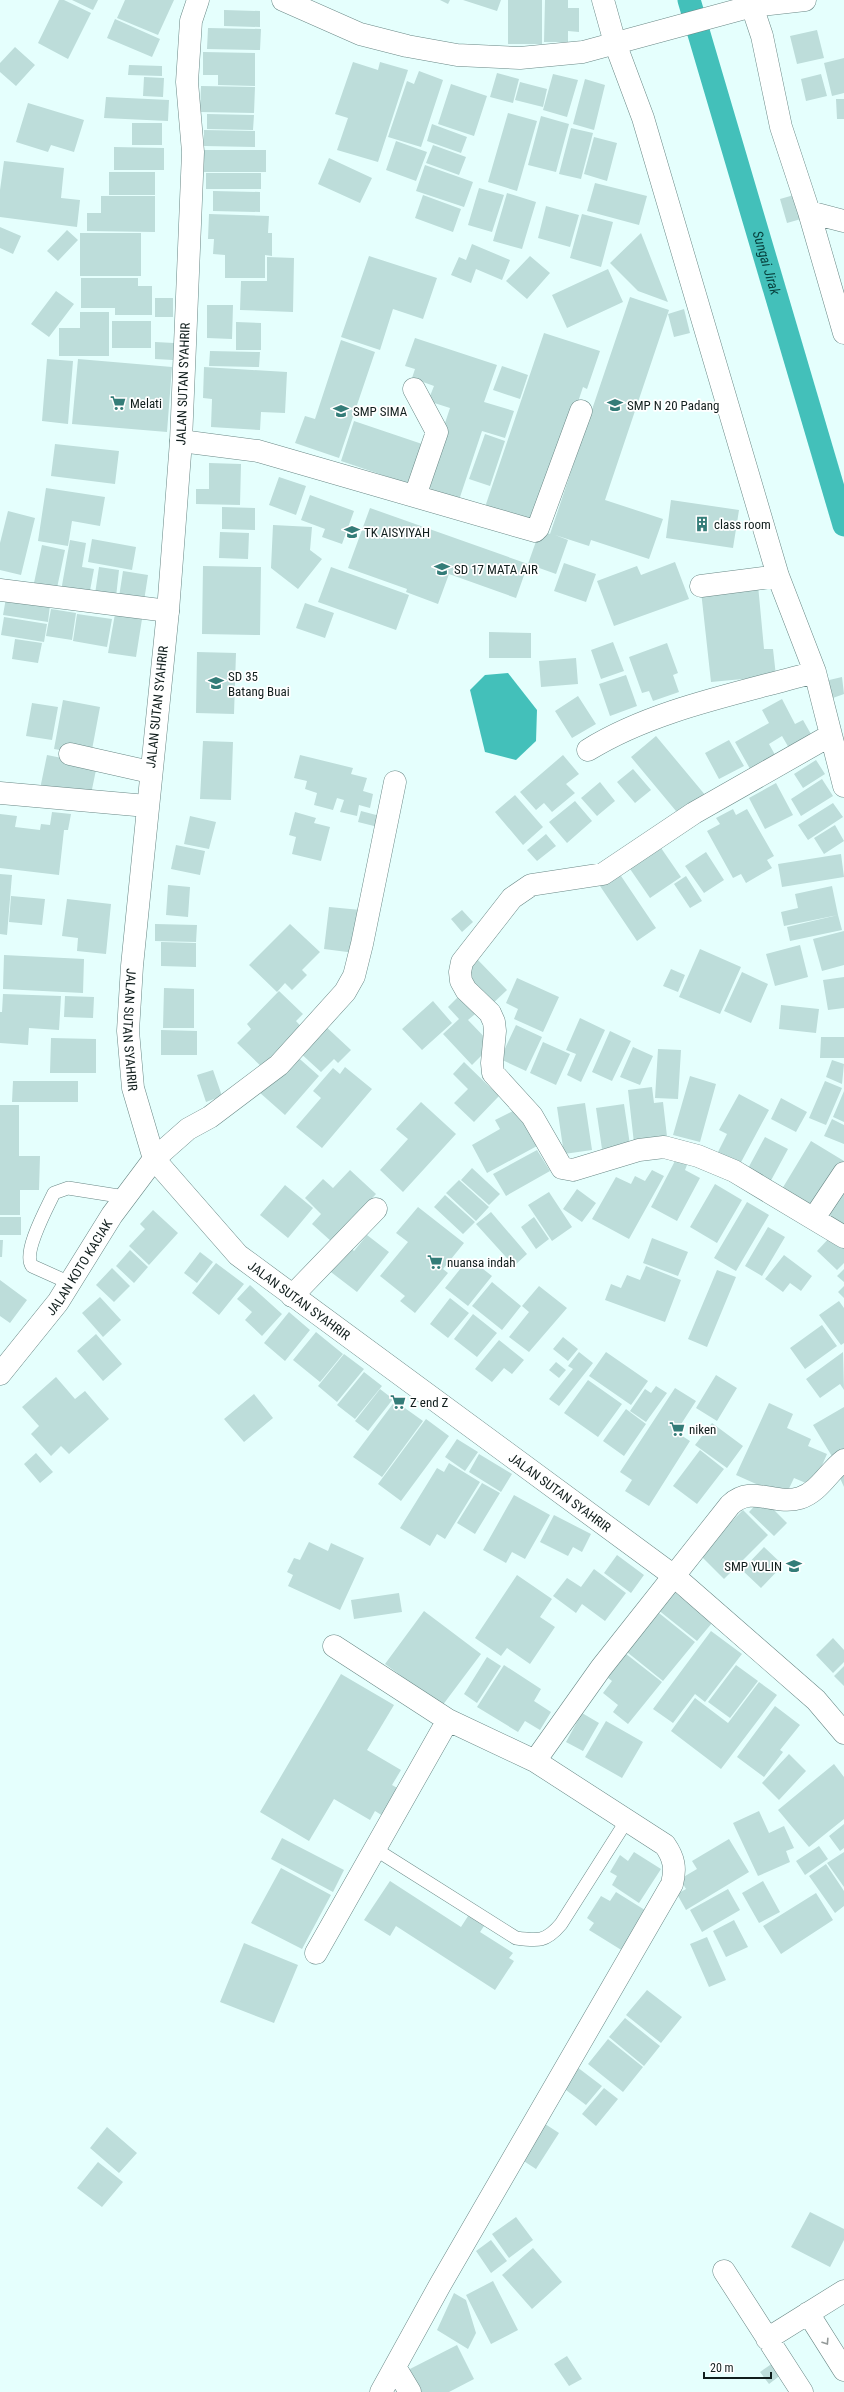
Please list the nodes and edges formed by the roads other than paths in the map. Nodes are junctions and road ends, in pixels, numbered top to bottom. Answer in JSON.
{"nodes":[{"id":1,"x":198,"y":0,"type":"edge"},
{"id":2,"x":283,"y":0,"type":"edge"},
{"id":3,"x":603,"y":0,"type":"edge"},
{"id":4,"x":805,"y":0,"type":"edge"},
{"id":5,"x":747,"y":6,"type":"edge"},
{"id":6,"x":622,"y":41,"type":"junction"},
{"id":7,"x":809,"y":212,"type":"junction"},
{"id":8,"x":844,"y":220,"type":"edge"},
{"id":9,"x":844,"y":333,"type":"edge"},
{"id":10,"x":414,"y":389,"type":"dead end"},
{"id":11,"x":581,"y":411,"type":"dead end"},
{"id":12,"x":181,"y":441,"type":"junction"},
{"id":13,"x":415,"y":496,"type":"junction"},
{"id":14,"x":778,"y":576,"type":"junction"},
{"id":15,"x":701,"y":586,"type":"dead end"},
{"id":16,"x":0,"y":590,"type":"edge"},
{"id":17,"x":168,"y":611,"type":"junction"},
{"id":18,"x":815,"y":672,"type":"junction"},
{"id":19,"x":831,"y":735,"type":"junction"},
{"id":20,"x":588,"y":750,"type":"dead end"},
{"id":21,"x":70,"y":754,"type":"dead end"},
{"id":22,"x":150,"y":772,"type":"junction"},
{"id":23,"x":395,"y":782,"type":"dead end"},
{"id":24,"x":844,"y":786,"type":"edge"},
{"id":25,"x":0,"y":793,"type":"edge"},
{"id":26,"x":147,"y":806,"type":"junction"},
{"id":27,"x":154,"y":1159,"type":"junction"},
{"id":28,"x":844,"y":1173,"type":"edge"},
{"id":29,"x":125,"y":1197,"type":"junction"},
{"id":30,"x":376,"y":1209,"type":"dead end"},
{"id":31,"x":814,"y":1218,"type":"junction"},
{"id":32,"x":844,"y":1237,"type":"edge"},
{"id":33,"x":70,"y":1283,"type":"junction"},
{"id":34,"x":292,"y":1296,"type":"junction"},
{"id":35,"x":2,"y":1366,"type":"edge"},
{"id":36,"x":844,"y":1460,"type":"edge"},
{"id":37,"x":674,"y":1576,"type":"junction"},
{"id":38,"x":334,"y":1646,"type":"dead end"},
{"id":39,"x":448,"y":1720,"type":"junction"},
{"id":40,"x":844,"y":1733,"type":"edge"},
{"id":41,"x":535,"y":1761,"type":"junction"},
{"id":42,"x":627,"y":1820,"type":"junction"},
{"id":43,"x":375,"y":1849,"type":"junction"},
{"id":44,"x":316,"y":1953,"type":"dead end"},
{"id":45,"x":724,"y":2271,"type":"dead end"},
{"id":46,"x":844,"y":2291,"type":"edge"},
{"id":47,"x":808,"y":2314,"type":"junction"},
{"id":48,"x":767,"y":2339,"type":"junction"},
{"id":49,"x":394,"y":2367,"type":"junction"},
{"id":50,"x":844,"y":2370,"type":"edge"},
{"id":51,"x":381,"y":2392,"type":"edge"},
{"id":52,"x":410,"y":2392,"type":"edge"},
{"id":53,"x":802,"y":2392,"type":"edge"}],
"edges":[{"from":1,"to":12,"type":"street","name":"JALAN SUTAN SYAHRIR"},
{"from":2,"to":6,"type":"street"},
{"from":3,"to":6,"type":"street"},
{"from":4,"to":5,"type":"street"},
{"from":5,"to":6,"type":"street"},
{"from":5,"to":7,"type":"street"},
{"from":6,"to":14,"type":"street"},
{"from":7,"to":8,"type":"street"},
{"from":7,"to":9,"type":"street"},
{"from":10,"to":13,"type":"street"},
{"from":11,"to":13,"type":"street"},
{"from":12,"to":13,"type":"street"},
{"from":12,"to":17,"type":"street","name":"JALAN SUTAN SYAHRIR"},
{"from":14,"to":15,"type":"street"},
{"from":14,"to":18,"type":"street"},
{"from":16,"to":17,"type":"street"},
{"from":17,"to":22,"type":"street","name":"JALAN SUTAN SYAHRIR"},
{"from":18,"to":19,"type":"street"},
{"from":18,"to":20,"type":"street"},
{"from":19,"to":24,"type":"street"},
{"from":19,"to":31,"type":"street"},
{"from":21,"to":22,"type":"street"},
{"from":22,"to":26,"type":"street","name":"JALAN SUTAN SYAHRIR"},
{"from":23,"to":27,"type":"street","name":"JALAN KOTO KACIAK"},
{"from":25,"to":26,"type":"street"},
{"from":26,"to":27,"type":"street","name":"JALAN SUTAN SYAHRIR"},
{"from":27,"to":29,"type":"street","name":"JALAN KOTO KACIAK"},
{"from":27,"to":34,"type":"street","name":"JALAN SUTAN SYAHRIR"},
{"from":28,"to":31,"type":"street"},
{"from":29,"to":33,"type":"street","name":"JALAN KOTO KACIAK"},
{"from":29,"to":33,"type":"lane"},
{"from":30,"to":34,"type":"street"},
{"from":31,"to":32,"type":"street"},
{"from":33,"to":35,"type":"street","name":"JALAN KOTO KACIAK"},
{"from":34,"to":37,"type":"street","name":"JALAN SUTAN SYAHRIR"},
{"from":36,"to":37,"type":"street"},
{"from":37,"to":40,"type":"street","name":"JALAN SUTAN SYAHRIR"},
{"from":37,"to":41,"type":"street"},
{"from":38,"to":39,"type":"street"},
{"from":39,"to":41,"type":"street"},
{"from":39,"to":43,"type":"street"},
{"from":41,"to":42,"type":"street"},
{"from":42,"to":43,"type":"lane"},
{"from":42,"to":49,"type":"street"},
{"from":43,"to":44,"type":"street"},
{"from":45,"to":48,"type":"street"},
{"from":46,"to":47,"type":"street"},
{"from":47,"to":48,"type":"street"},
{"from":47,"to":50,"type":"street","one_way":true},
{"from":48,"to":53,"type":"street"},
{"from":49,"to":51,"type":"street"},
{"from":49,"to":52,"type":"street"}]}
